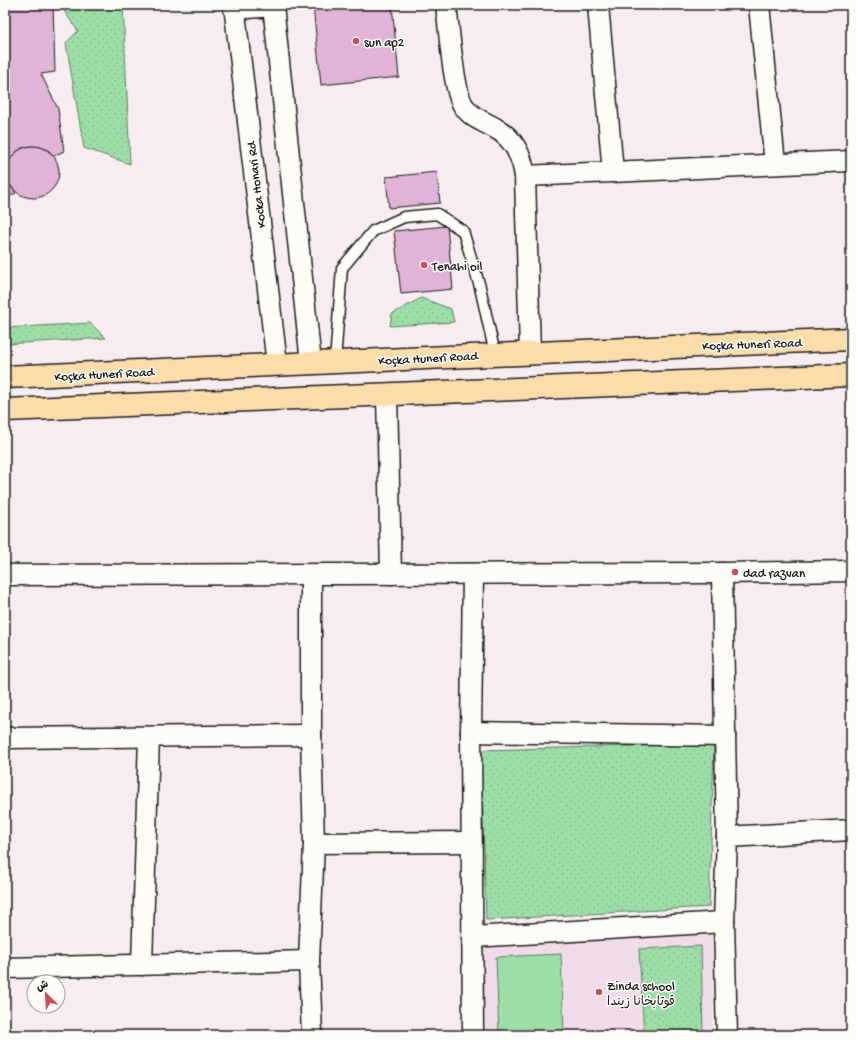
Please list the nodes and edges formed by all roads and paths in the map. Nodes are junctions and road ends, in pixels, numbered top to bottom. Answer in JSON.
{"nodes":[{"id":1,"x":446,"y":5,"type":"edge"},
{"id":2,"x":598,"y":5,"type":"edge"},
{"id":3,"x":759,"y":5,"type":"edge"},
{"id":4,"x":273,"y":6,"type":"edge"},
{"id":5,"x":234,"y":7,"type":"edge"},
{"id":6,"x":851,"y":161,"type":"edge"},
{"id":7,"x":774,"y":164,"type":"junction"},
{"id":8,"x":613,"y":172,"type":"junction"},
{"id":9,"x":526,"y":176,"type":"junction"},
{"id":10,"x":851,"y":339,"type":"edge"},
{"id":11,"x":530,"y":352,"type":"junction"},
{"id":12,"x":494,"y":354,"type":"junction"},
{"id":13,"x":335,"y":362,"type":"junction"},
{"id":14,"x":311,"y":363,"type":"junction"},
{"id":15,"x":277,"y":364,"type":"junction"},
{"id":16,"x":851,"y":376,"type":"edge"},
{"id":17,"x":5,"y":377,"type":"edge"},
{"id":18,"x":387,"y":395,"type":"junction"},
{"id":19,"x":5,"y":410,"type":"edge"},
{"id":20,"x":851,"y":571,"type":"edge"},
{"id":21,"x":722,"y":573,"type":"junction"},
{"id":22,"x":392,"y":574,"type":"junction"},
{"id":23,"x":473,"y":574,"type":"junction"},
{"id":24,"x":5,"y":575,"type":"edge"},
{"id":25,"x":312,"y":575,"type":"junction"},
{"id":26,"x":471,"y":732,"type":"junction"},
{"id":27,"x":311,"y":735,"type":"junction"},
{"id":28,"x":149,"y":736,"type":"junction"},
{"id":29,"x":725,"y":736,"type":"junction"},
{"id":30,"x":5,"y":738,"type":"edge"},
{"id":31,"x":851,"y":830,"type":"edge"},
{"id":32,"x":727,"y":837,"type":"junction"},
{"id":33,"x":471,"y":842,"type":"junction"},
{"id":34,"x":314,"y":843,"type":"junction"},
{"id":35,"x":724,"y":922,"type":"junction"},
{"id":36,"x":472,"y":937,"type":"junction"},
{"id":37,"x":309,"y":961,"type":"junction"},
{"id":38,"x":142,"y":965,"type":"junction"},
{"id":39,"x":5,"y":968,"type":"edge"},
{"id":40,"x":312,"y":1035,"type":"edge"},
{"id":41,"x":473,"y":1035,"type":"edge"},
{"id":42,"x":727,"y":1035,"type":"edge"}],
"edges":[{"from":1,"to":9,"type":"street"},
{"from":2,"to":8,"type":"street"},
{"from":3,"to":7,"type":"street"},
{"from":4,"to":5,"type":"street"},
{"from":4,"to":14,"type":"street"},
{"from":5,"to":15,"type":"street","name":"Kocka Honari Rd"},
{"from":6,"to":7,"type":"street"},
{"from":7,"to":8,"type":"street"},
{"from":8,"to":9,"type":"street"},
{"from":9,"to":11,"type":"street"},
{"from":10,"to":11,"type":"main road","name":"Koçka Hunerî Road"},
{"from":11,"to":12,"type":"main road","name":"Koçka Hunerî Road"},
{"from":12,"to":13,"type":"main road","name":"Koçka Hunerî Road"},
{"from":12,"to":13,"type":"lane"},
{"from":13,"to":14,"type":"main road","name":"Koçka Hunerî Road"},
{"from":14,"to":15,"type":"main road","name":"Koçka Hunerî Road"},
{"from":15,"to":17,"type":"main road","name":"Koçka Hunerî Road"},
{"from":16,"to":18,"type":"main road"},
{"from":18,"to":19,"type":"main road"},
{"from":18,"to":22,"type":"street"},
{"from":20,"to":21,"type":"street"},
{"from":21,"to":23,"type":"street"},
{"from":21,"to":29,"type":"street"},
{"from":22,"to":23,"type":"street"},
{"from":22,"to":25,"type":"street"},
{"from":23,"to":26,"type":"street"},
{"from":24,"to":25,"type":"street"},
{"from":25,"to":27,"type":"street"},
{"from":26,"to":29,"type":"street"},
{"from":26,"to":33,"type":"street"},
{"from":27,"to":28,"type":"street"},
{"from":27,"to":34,"type":"street"},
{"from":28,"to":30,"type":"street"},
{"from":28,"to":38,"type":"street"},
{"from":29,"to":32,"type":"street"},
{"from":31,"to":32,"type":"street"},
{"from":32,"to":35,"type":"street"},
{"from":33,"to":34,"type":"street"},
{"from":33,"to":36,"type":"street"},
{"from":34,"to":37,"type":"street"},
{"from":35,"to":36,"type":"street"},
{"from":35,"to":42,"type":"street"},
{"from":36,"to":41,"type":"street"},
{"from":37,"to":38,"type":"street"},
{"from":37,"to":40,"type":"street"},
{"from":38,"to":39,"type":"street"}]}
